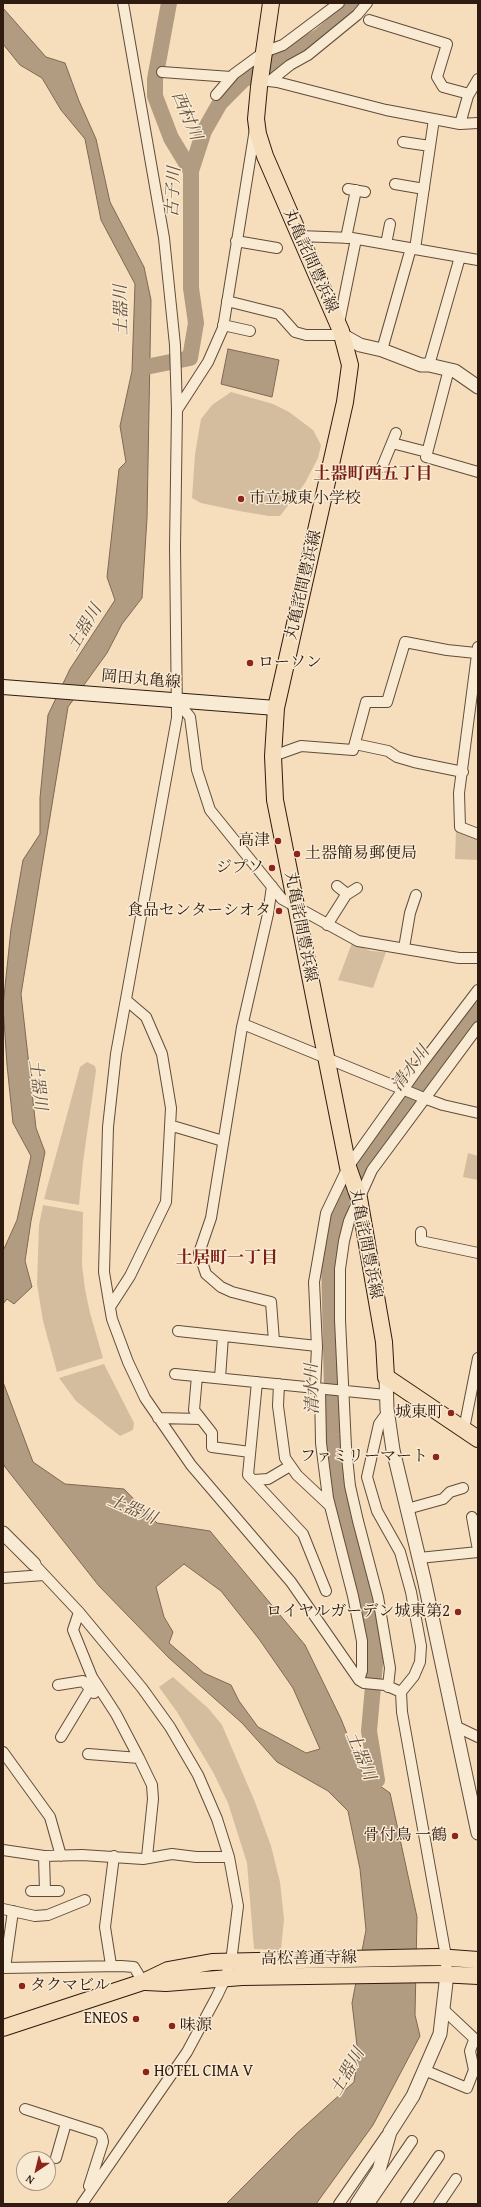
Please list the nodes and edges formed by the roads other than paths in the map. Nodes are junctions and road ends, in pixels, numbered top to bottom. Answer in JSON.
{"nodes":[{"id":1,"x":123,"y":3,"type":"edge"},
{"id":2,"x":271,"y":3,"type":"edge"},
{"id":3,"x":339,"y":3,"type":"edge"},
{"id":4,"x":367,"y":3,"type":"edge"},
{"id":5,"x":369,"y":20,"type":"dead end"},
{"id":6,"x":263,"y":54,"type":"junction"},
{"id":7,"x":162,"y":72,"type":"dead end"},
{"id":8,"x":231,"y":78,"type":"junction"},
{"id":9,"x":478,"y":80,"type":"edge"},
{"id":10,"x":265,"y":81,"type":"junction"},
{"id":11,"x":469,"y":94,"type":"junction"},
{"id":12,"x":216,"y":95,"type":"dead end"},
{"id":13,"x":256,"y":119,"type":"junction"},
{"id":14,"x":434,"y":119,"type":"junction"},
{"id":15,"x":478,"y":123,"type":"edge"},
{"id":16,"x":460,"y":124,"type":"junction"},
{"id":17,"x":403,"y":142,"type":"dead end"},
{"id":18,"x":430,"y":146,"type":"junction"},
{"id":19,"x":395,"y":184,"type":"dead end"},
{"id":20,"x":424,"y":189,"type":"junction"},
{"id":21,"x":356,"y":190,"type":"dead end"},
{"id":22,"x":390,"y":224,"type":"dead end"},
{"id":23,"x":299,"y":236,"type":"junction"},
{"id":24,"x":346,"y":238,"type":"junction"},
{"id":25,"x":356,"y":239,"type":"junction"},
{"id":26,"x":236,"y":241,"type":"junction"},
{"id":27,"x":386,"y":244,"type":"junction"},
{"id":28,"x":277,"y":248,"type":"dead end"},
{"id":29,"x":413,"y":249,"type":"junction"},
{"id":30,"x":460,"y":257,"type":"junction"},
{"id":31,"x":478,"y":260,"type":"edge"},
{"id":32,"x":227,"y":301,"type":"junction"},
{"id":33,"x":223,"y":325,"type":"junction"},
{"id":34,"x":250,"y":330,"type":"dead end"},
{"id":35,"x":340,"y":331,"type":"junction"},
{"id":36,"x":382,"y":350,"type":"junction"},
{"id":37,"x":429,"y":365,"type":"junction"},
{"id":38,"x":449,"y":369,"type":"junction"},
{"id":39,"x":478,"y":387,"type":"edge"},
{"id":40,"x":177,"y":410,"type":"junction"},
{"id":41,"x":396,"y":433,"type":"dead end"},
{"id":42,"x":392,"y":443,"type":"junction"},
{"id":43,"x":427,"y":452,"type":"junction"},
{"id":44,"x":382,"y":467,"type":"dead end"},
{"id":45,"x":478,"y":472,"type":"edge"},
{"id":46,"x":477,"y":650,"type":"edge"},
{"id":47,"x":3,"y":687,"type":"edge"},
{"id":48,"x":171,"y":700,"type":"junction"},
{"id":49,"x":276,"y":708,"type":"junction"},
{"id":50,"x":355,"y":744,"type":"junction"},
{"id":51,"x":273,"y":756,"type":"junction"},
{"id":52,"x":463,"y":772,"type":"junction"},
{"id":53,"x":478,"y":834,"type":"edge"},
{"id":54,"x":272,"y":886,"type":"junction"},
{"id":55,"x":337,"y":886,"type":"dead end"},
{"id":56,"x":357,"y":888,"type":"dead end"},
{"id":57,"x":347,"y":894,"type":"junction"},
{"id":58,"x":416,"y":895,"type":"dead end"},
{"id":59,"x":296,"y":907,"type":"junction"},
{"id":60,"x":327,"y":925,"type":"junction"},
{"id":61,"x":404,"y":948,"type":"junction"},
{"id":62,"x":478,"y":958,"type":"edge"},
{"id":63,"x":478,"y":990,"type":"edge"},
{"id":64,"x":126,"y":1000,"type":"junction"},
{"id":65,"x":243,"y":1024,"type":"junction"},
{"id":66,"x":478,"y":1027,"type":"edge"},
{"id":67,"x":326,"y":1057,"type":"junction"},
{"id":68,"x":404,"y":1091,"type":"junction"},
{"id":69,"x":425,"y":1099,"type":"junction"},
{"id":70,"x":478,"y":1113,"type":"edge"},
{"id":71,"x":170,"y":1128,"type":"junction"},
{"id":72,"x":223,"y":1140,"type":"junction"},
{"id":73,"x":348,"y":1168,"type":"junction"},
{"id":74,"x":358,"y":1198,"type":"junction"},
{"id":75,"x":421,"y":1232,"type":"dead end"},
{"id":76,"x":478,"y":1254,"type":"edge"},
{"id":77,"x":110,"y":1307,"type":"junction"},
{"id":78,"x":178,"y":1331,"type":"dead end"},
{"id":79,"x":223,"y":1336,"type":"junction"},
{"id":80,"x":274,"y":1341,"type":"junction"},
{"id":81,"x":317,"y":1346,"type":"junction"},
{"id":82,"x":478,"y":1358,"type":"edge"},
{"id":83,"x":175,"y":1374,"type":"dead end"},
{"id":84,"x":197,"y":1376,"type":"junction"},
{"id":85,"x":386,"y":1377,"type":"junction"},
{"id":86,"x":220,"y":1378,"type":"junction"},
{"id":87,"x":257,"y":1382,"type":"junction"},
{"id":88,"x":279,"y":1384,"type":"junction"},
{"id":89,"x":318,"y":1389,"type":"junction"},
{"id":90,"x":342,"y":1392,"type":"junction"},
{"id":91,"x":386,"y":1395,"type":"junction"},
{"id":92,"x":387,"y":1413,"type":"junction"},
{"id":93,"x":158,"y":1418,"type":"junction"},
{"id":94,"x":201,"y":1419,"type":"junction"},
{"id":95,"x":464,"y":1428,"type":"junction"},
{"id":96,"x":478,"y":1439,"type":"edge"},
{"id":97,"x":250,"y":1452,"type":"junction"},
{"id":98,"x":290,"y":1466,"type":"junction"},
{"id":99,"x":254,"y":1480,"type":"junction"},
{"id":100,"x":463,"y":1488,"type":"dead end"},
{"id":101,"x":330,"y":1506,"type":"junction"},
{"id":102,"x":407,"y":1509,"type":"junction"},
{"id":103,"x":472,"y":1517,"type":"dead end"},
{"id":104,"x":3,"y":1533,"type":"edge"},
{"id":105,"x":478,"y":1551,"type":"edge"},
{"id":106,"x":419,"y":1558,"type":"junction"},
{"id":107,"x":34,"y":1564,"type":"joint"},
{"id":108,"x":44,"y":1575,"type":"junction"},
{"id":109,"x":3,"y":1578,"type":"edge"},
{"id":110,"x":424,"y":1579,"type":"junction"},
{"id":111,"x":326,"y":1591,"type":"dead end"},
{"id":112,"x":412,"y":1596,"type":"junction"},
{"id":113,"x":79,"y":1612,"type":"junction"},
{"id":114,"x":361,"y":1682,"type":"junction"},
{"id":115,"x":58,"y":1685,"type":"dead end"},
{"id":116,"x":386,"y":1686,"type":"junction"},
{"id":117,"x":90,"y":1689,"type":"junction"},
{"id":118,"x":401,"y":1692,"type":"junction"},
{"id":119,"x":104,"y":1696,"type":"junction"},
{"id":120,"x":455,"y":1726,"type":"junction"},
{"id":121,"x":61,"y":1737,"type":"dead end"},
{"id":122,"x":478,"y":1737,"type":"edge"},
{"id":123,"x":3,"y":1752,"type":"edge"},
{"id":124,"x":88,"y":1754,"type":"dead end"},
{"id":125,"x":139,"y":1758,"type":"junction"},
{"id":126,"x":478,"y":1833,"type":"edge"},
{"id":127,"x":3,"y":1850,"type":"edge"},
{"id":128,"x":44,"y":1856,"type":"junction"},
{"id":129,"x":61,"y":1856,"type":"junction"},
{"id":130,"x":114,"y":1856,"type":"junction"},
{"id":131,"x":148,"y":1857,"type":"junction"},
{"id":132,"x":229,"y":1857,"type":"junction"},
{"id":133,"x":31,"y":1891,"type":"dead end"},
{"id":134,"x":45,"y":1891,"type":"junction"},
{"id":135,"x":59,"y":1891,"type":"dead end"},
{"id":136,"x":85,"y":1900,"type":"dead end"},
{"id":137,"x":8,"y":1910,"type":"edge"},
{"id":138,"x":442,"y":1957,"type":"junction"},
{"id":139,"x":235,"y":1960,"type":"junction"},
{"id":140,"x":478,"y":1960,"type":"edge"},
{"id":141,"x":111,"y":1965,"type":"junction"},
{"id":142,"x":4,"y":1968,"type":"edge"},
{"id":143,"x":443,"y":1974,"type":"junction"},
{"id":144,"x":478,"y":1976,"type":"edge"},
{"id":145,"x":226,"y":1977,"type":"junction"},
{"id":146,"x":143,"y":1982,"type":"junction"},
{"id":147,"x":444,"y":2010,"type":"junction"},
{"id":148,"x":3,"y":2028,"type":"edge"},
{"id":149,"x":476,"y":2041,"type":"edge"},
{"id":150,"x":424,"y":2070,"type":"junction"},
{"id":151,"x":25,"y":2109,"type":"dead end"},
{"id":152,"x":66,"y":2123,"type":"junction"},
{"id":153,"x":390,"y":2132,"type":"junction"},
{"id":154,"x":412,"y":2141,"type":"dead end"},
{"id":155,"x":439,"y":2156,"type":"dead end"},
{"id":156,"x":56,"y":2158,"type":"dead end"},
{"id":157,"x":456,"y":2179,"type":"dead end"},
{"id":158,"x":83,"y":2202,"type":"edge"},
{"id":159,"x":339,"y":2204,"type":"edge"},
{"id":160,"x":357,"y":2204,"type":"edge"},
{"id":161,"x":368,"y":2204,"type":"edge"},
{"id":162,"x":406,"y":2204,"type":"edge"},
{"id":163,"x":439,"y":2204,"type":"edge"}],
"edges":[{"from":1,"to":40,"type":"street"},
{"from":2,"to":6,"type":"main road","name":"丸亀詫間豊浜線"},
{"from":3,"to":6,"type":"street"},
{"from":4,"to":10,"type":"street"},
{"from":5,"to":11,"type":"street"},
{"from":6,"to":8,"type":"street"},
{"from":6,"to":10,"type":"main road","name":"丸亀詫間豊浜線"},
{"from":7,"to":8,"type":"street"},
{"from":8,"to":12,"type":"street"},
{"from":9,"to":11,"type":"street"},
{"from":10,"to":13,"type":"main road","name":"丸亀詫間豊浜線"},
{"from":10,"to":14,"type":"street"},
{"from":11,"to":16,"type":"street"},
{"from":13,"to":23,"type":"main road","name":"丸亀詫間豊浜線"},
{"from":13,"to":26,"type":"street"},
{"from":14,"to":16,"type":"street"},
{"from":14,"to":18,"type":"street"},
{"from":15,"to":16,"type":"street"},
{"from":17,"to":18,"type":"street"},
{"from":18,"to":20,"type":"street"},
{"from":19,"to":20,"type":"street"},
{"from":20,"to":29,"type":"street"},
{"from":21,"to":24,"type":"street"},
{"from":22,"to":27,"type":"street"},
{"from":23,"to":24,"type":"street"},
{"from":23,"to":35,"type":"main road","name":"丸亀詫間豊浜線"},
{"from":24,"to":25,"type":"street"},
{"from":25,"to":27,"type":"street"},
{"from":25,"to":35,"type":"street"},
{"from":26,"to":28,"type":"street"},
{"from":26,"to":32,"type":"street"},
{"from":27,"to":29,"type":"street"},
{"from":29,"to":30,"type":"street"},
{"from":29,"to":36,"type":"street"},
{"from":30,"to":31,"type":"street"},
{"from":30,"to":37,"type":"street"},
{"from":32,"to":33,"type":"street"},
{"from":32,"to":35,"type":"street"},
{"from":33,"to":34,"type":"street"},
{"from":33,"to":40,"type":"street"},
{"from":35,"to":36,"type":"street"},
{"from":35,"to":49,"type":"main road","name":"丸亀詫間豊浜線"},
{"from":36,"to":37,"type":"street"},
{"from":37,"to":38,"type":"street"},
{"from":38,"to":39,"type":"street"},
{"from":38,"to":43,"type":"street"},
{"from":40,"to":48,"type":"street"},
{"from":41,"to":42,"type":"street"},
{"from":42,"to":43,"type":"street"},
{"from":42,"to":44,"type":"street"},
{"from":43,"to":45,"type":"street"},
{"from":46,"to":50,"type":"street"},
{"from":46,"to":52,"type":"street"},
{"from":47,"to":48,"type":"main road","name":"岡田丸亀線"},
{"from":48,"to":49,"type":"main road","name":"岡田丸亀線"},
{"from":48,"to":54,"type":"street"},
{"from":48,"to":64,"type":"street"},
{"from":49,"to":51,"type":"main road","name":"丸亀詫間豊浜線"},
{"from":50,"to":51,"type":"street"},
{"from":50,"to":52,"type":"street"},
{"from":51,"to":59,"type":"main road","name":"丸亀詫間豊浜線"},
{"from":52,"to":53,"type":"street"},
{"from":54,"to":59,"type":"street"},
{"from":54,"to":65,"type":"street"},
{"from":55,"to":57,"type":"street"},
{"from":56,"to":57,"type":"street"},
{"from":57,"to":60,"type":"street"},
{"from":58,"to":61,"type":"street"},
{"from":59,"to":60,"type":"street"},
{"from":59,"to":67,"type":"main road","name":"丸亀詫間豊浜線"},
{"from":60,"to":61,"type":"street"},
{"from":61,"to":62,"type":"street"},
{"from":63,"to":68,"type":"street"},
{"from":64,"to":71,"type":"street"},
{"from":64,"to":77,"type":"street"},
{"from":65,"to":67,"type":"street"},
{"from":65,"to":72,"type":"street"},
{"from":66,"to":69,"type":"street"},
{"from":67,"to":68,"type":"street"},
{"from":67,"to":73,"type":"main road","name":"丸亀詫間豊浜線"},
{"from":68,"to":69,"type":"street"},
{"from":68,"to":73,"type":"street"},
{"from":69,"to":70,"type":"street"},
{"from":69,"to":74,"type":"street"},
{"from":71,"to":72,"type":"street"},
{"from":71,"to":77,"type":"street"},
{"from":72,"to":80,"type":"street"},
{"from":73,"to":74,"type":"main road","name":"丸亀詫間豊浜線"},
{"from":73,"to":81,"type":"street"},
{"from":74,"to":85,"type":"main road","name":"丸亀詫間豊浜線"},
{"from":74,"to":90,"type":"street"},
{"from":75,"to":76,"type":"street"},
{"from":77,"to":93,"type":"street"},
{"from":78,"to":79,"type":"street"},
{"from":79,"to":80,"type":"street"},
{"from":79,"to":86,"type":"street"},
{"from":80,"to":81,"type":"street"},
{"from":81,"to":89,"type":"street"},
{"from":82,"to":95,"type":"street"},
{"from":83,"to":84,"type":"street"},
{"from":84,"to":86,"type":"street"},
{"from":84,"to":94,"type":"street"},
{"from":85,"to":91,"type":"street"},
{"from":85,"to":95,"type":"main road"},
{"from":86,"to":87,"type":"street"},
{"from":87,"to":88,"type":"street"},
{"from":87,"to":97,"type":"street"},
{"from":88,"to":89,"type":"street"},
{"from":88,"to":98,"type":"street"},
{"from":89,"to":90,"type":"street"},
{"from":89,"to":101,"type":"street"},
{"from":90,"to":91,"type":"street"},
{"from":90,"to":116,"type":"street"},
{"from":91,"to":92,"type":"street"},
{"from":92,"to":102,"type":"street"},
{"from":92,"to":112,"type":"street"},
{"from":93,"to":94,"type":"street"},
{"from":93,"to":114,"type":"street"},
{"from":94,"to":97,"type":"street"},
{"from":95,"to":96,"type":"main road"},
{"from":97,"to":99,"type":"street"},
{"from":98,"to":99,"type":"street"},
{"from":98,"to":101,"type":"street"},
{"from":99,"to":111,"type":"street"},
{"from":100,"to":102,"type":"street"},
{"from":101,"to":114,"type":"street"},
{"from":102,"to":106,"type":"street"},
{"from":103,"to":105,"type":"street"},
{"from":104,"to":107,"type":"street"},
{"from":105,"to":106,"type":"street"},
{"from":106,"to":110,"type":"street"},
{"from":107,"to":108,"type":"street"},
{"from":108,"to":109,"type":"street"},
{"from":108,"to":113,"type":"street"},
{"from":110,"to":112,"type":"street"},
{"from":110,"to":120,"type":"street"},
{"from":112,"to":118,"type":"street"},
{"from":113,"to":119,"type":"street"},
{"from":113,"to":132,"type":"street"},
{"from":114,"to":116,"type":"street"},
{"from":115,"to":117,"type":"street"},
{"from":116,"to":118,"type":"street"},
{"from":117,"to":119,"type":"street"},
{"from":117,"to":121,"type":"street"},
{"from":118,"to":138,"type":"street"},
{"from":119,"to":125,"type":"street"},
{"from":120,"to":122,"type":"street"},
{"from":120,"to":126,"type":"street"},
{"from":123,"to":129,"type":"street"},
{"from":124,"to":125,"type":"street"},
{"from":125,"to":131,"type":"street"},
{"from":127,"to":128,"type":"street"},
{"from":128,"to":129,"type":"street"},
{"from":128,"to":134,"type":"street"},
{"from":129,"to":130,"type":"street"},
{"from":130,"to":131,"type":"street"},
{"from":130,"to":141,"type":"street"},
{"from":131,"to":132,"type":"street"},
{"from":132,"to":139,"type":"street"},
{"from":133,"to":134,"type":"street"},
{"from":134,"to":135,"type":"street"},
{"from":136,"to":137,"type":"street"},
{"from":137,"to":142,"type":"street"},
{"from":138,"to":139,"type":"main road","name":"高松善通寺線"},
{"from":138,"to":140,"type":"main road","name":"高松善通寺線"},
{"from":138,"to":143,"type":"street"},
{"from":139,"to":145,"type":"street"},
{"from":139,"to":146,"type":"main road","name":"高松善通寺線"},
{"from":141,"to":142,"type":"street"},
{"from":141,"to":146,"type":"street"},
{"from":143,"to":144,"type":"main road","name":"高松善通寺線"},
{"from":143,"to":145,"type":"main road","name":"高松善通寺線"},
{"from":143,"to":147,"type":"street"},
{"from":145,"to":146,"type":"main road","name":"高松善通寺線"},
{"from":145,"to":158,"type":"street"},
{"from":146,"to":148,"type":"main road","name":"高松善通寺線"},
{"from":147,"to":149,"type":"street"},
{"from":147,"to":150,"type":"street"},
{"from":149,"to":150,"type":"street"},
{"from":150,"to":153,"type":"street"},
{"from":151,"to":152,"type":"street"},
{"from":152,"to":156,"type":"street"},
{"from":152,"to":158,"type":"street"},
{"from":153,"to":159,"type":"street"},
{"from":153,"to":160,"type":"street"},
{"from":154,"to":161,"type":"street"},
{"from":155,"to":162,"type":"street"},
{"from":157,"to":163,"type":"street"}]}
